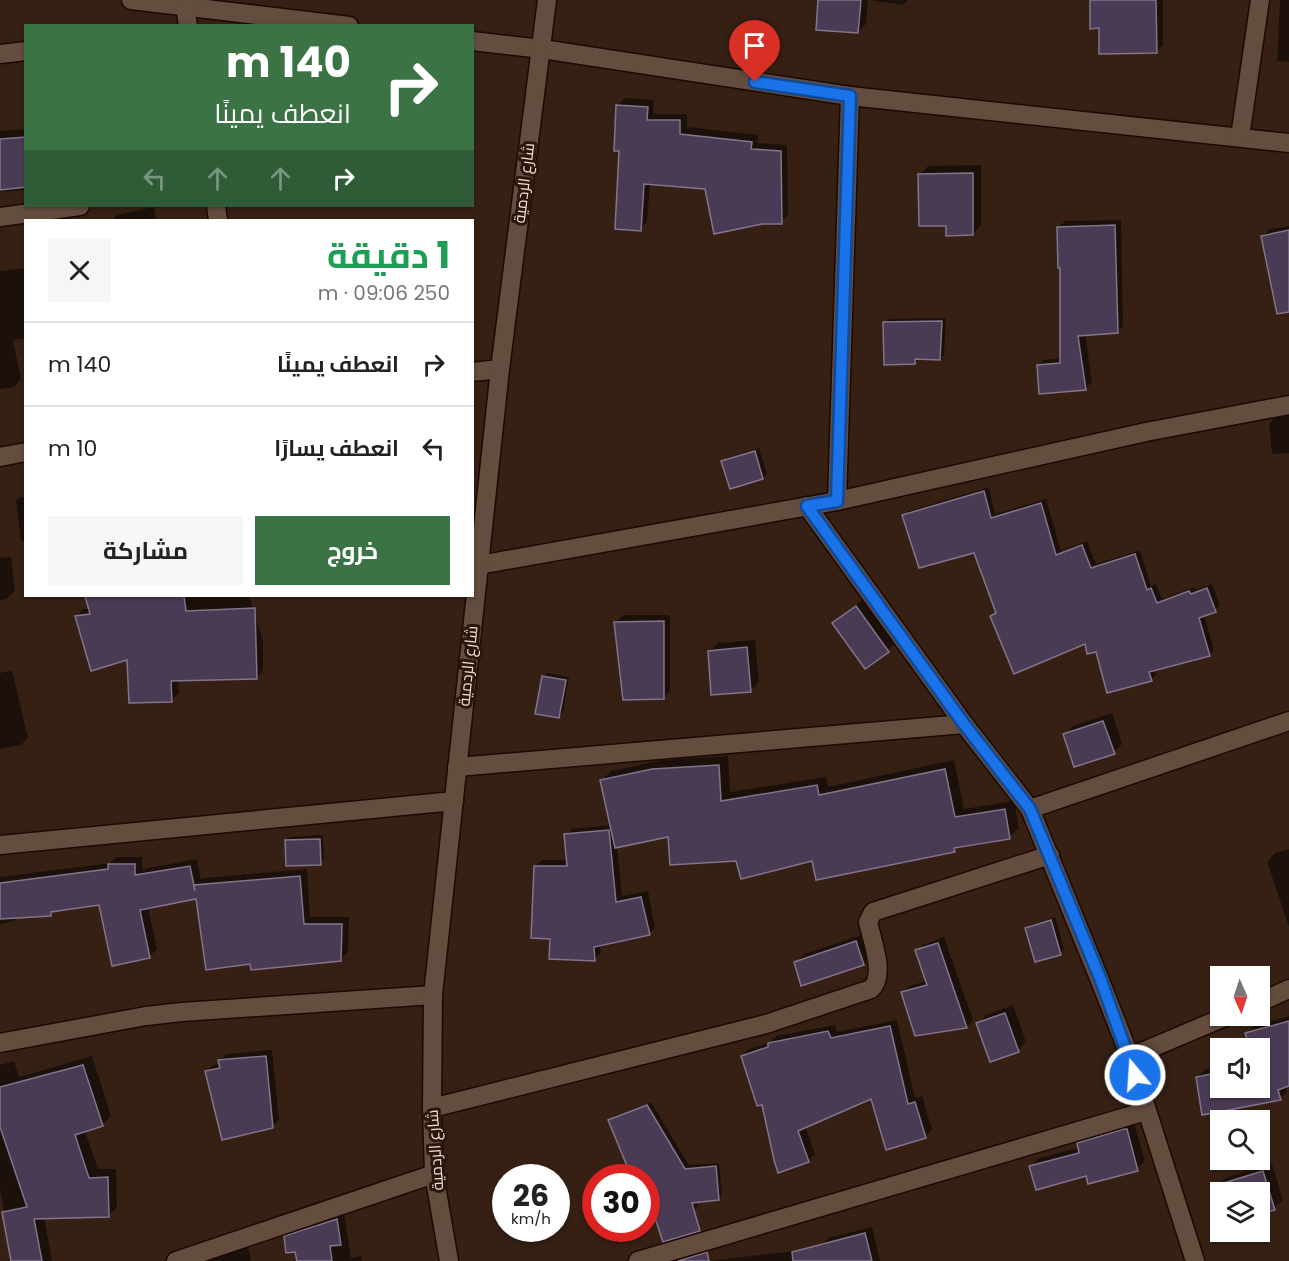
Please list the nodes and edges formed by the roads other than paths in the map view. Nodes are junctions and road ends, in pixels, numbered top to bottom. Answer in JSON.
{"nodes":[{"id":1,"x":131,"y":0,"type":"edge"},
{"id":2,"x":547,"y":0,"type":"edge"},
{"id":3,"x":1260,"y":0,"type":"edge"},
{"id":4,"x":185,"y":6,"type":"junction"},
{"id":5,"x":188,"y":24,"type":"edge"},
{"id":6,"x":333,"y":24,"type":"edge"},
{"id":7,"x":474,"y":41,"type":"edge"},
{"id":8,"x":542,"y":49,"type":"junction"},
{"id":9,"x":24,"y":51,"type":"edge"},
{"id":10,"x":0,"y":54,"type":"edge"},
{"id":11,"x":850,"y":96,"type":"junction"},
{"id":12,"x":1240,"y":137,"type":"junction"},
{"id":13,"x":1289,"y":143,"type":"edge"},
{"id":14,"x":73,"y":207,"type":"edge"},
{"id":15,"x":0,"y":217,"type":"edge"},
{"id":16,"x":500,"y":369,"type":"junction"},
{"id":17,"x":474,"y":372,"type":"edge"},
{"id":18,"x":1289,"y":405,"type":"edge"},
{"id":19,"x":24,"y":452,"type":"edge"},
{"id":20,"x":0,"y":457,"type":"edge"},
{"id":21,"x":837,"y":501,"type":"junction"},
{"id":22,"x":807,"y":506,"type":"junction"},
{"id":23,"x":479,"y":564,"type":"junction"},
{"id":24,"x":1289,"y":722,"type":"edge"},
{"id":25,"x":964,"y":724,"type":"junction"},
{"id":26,"x":457,"y":767,"type":"junction"},
{"id":27,"x":454,"y":801,"type":"junction"},
{"id":28,"x":1030,"y":809,"type":"junction"},
{"id":29,"x":0,"y":845,"type":"edge"},
{"id":30,"x":1050,"y":855,"type":"junction"},
{"id":31,"x":1289,"y":989,"type":"edge"},
{"id":32,"x":433,"y":995,"type":"junction"},
{"id":33,"x":1270,"y":998,"type":"edge"},
{"id":34,"x":1210,"y":1023,"type":"edge"},
{"id":35,"x":0,"y":1043,"type":"edge"},
{"id":36,"x":1130,"y":1057,"type":"junction"},
{"id":37,"x":432,"y":1108,"type":"junction"},
{"id":38,"x":1146,"y":1111,"type":"junction"},
{"id":39,"x":434,"y":1174,"type":"junction"},
{"id":40,"x":176,"y":1261,"type":"edge"},
{"id":41,"x":448,"y":1261,"type":"edge"},
{"id":42,"x":638,"y":1261,"type":"edge"},
{"id":43,"x":1195,"y":1261,"type":"edge"}],
"edges":[{"from":1,"to":4,"type":"street"},
{"from":2,"to":8,"type":"street","name":"شارع الردمية"},
{"from":3,"to":12,"type":"street"},
{"from":4,"to":5,"type":"street"},
{"from":4,"to":6,"type":"street"},
{"from":7,"to":8,"type":"street"},
{"from":8,"to":11,"type":"street"},
{"from":8,"to":16,"type":"street","name":"شارع الردمية"},
{"from":9,"to":10,"type":"street"},
{"from":11,"to":12,"type":"street"},
{"from":11,"to":21,"type":"street"},
{"from":12,"to":13,"type":"street"},
{"from":14,"to":15,"type":"street"},
{"from":16,"to":17,"type":"street"},
{"from":16,"to":23,"type":"street","name":"شارع الردمية"},
{"from":18,"to":21,"type":"street"},
{"from":19,"to":20,"type":"street"},
{"from":21,"to":22,"type":"street"},
{"from":22,"to":23,"type":"street"},
{"from":22,"to":25,"type":"street"},
{"from":23,"to":26,"type":"street","name":"شارع الردمية"},
{"from":24,"to":28,"type":"street"},
{"from":25,"to":26,"type":"street"},
{"from":25,"to":28,"type":"street"},
{"from":26,"to":27,"type":"street","name":"شارع الردمية"},
{"from":27,"to":29,"type":"street"},
{"from":27,"to":32,"type":"street","name":"شارع الردمية"},
{"from":28,"to":30,"type":"street"},
{"from":30,"to":36,"type":"street"},
{"from":30,"to":37,"type":"street"},
{"from":31,"to":33,"type":"street"},
{"from":32,"to":35,"type":"street"},
{"from":32,"to":37,"type":"street","name":"شارع الردمية"},
{"from":34,"to":36,"type":"street"},
{"from":36,"to":38,"type":"street"},
{"from":37,"to":39,"type":"street","name":"شارع الردمية"},
{"from":38,"to":42,"type":"street"},
{"from":38,"to":43,"type":"street"},
{"from":39,"to":40,"type":"street"},
{"from":39,"to":41,"type":"street","name":"شارع الردمية"}]}
